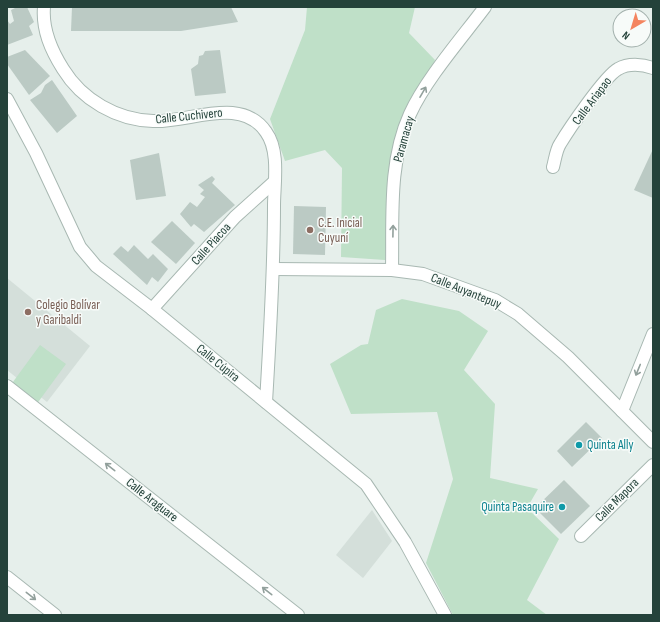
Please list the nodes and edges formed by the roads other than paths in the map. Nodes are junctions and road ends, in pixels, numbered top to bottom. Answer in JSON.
{"nodes":[{"id":1,"x":44,"y":7,"type":"edge"},
{"id":2,"x":484,"y":7,"type":"edge"},
{"id":3,"x":653,"y":68,"type":"edge"},
{"id":4,"x":7,"y":99,"type":"edge"},
{"id":5,"x":553,"y":167,"type":"dead end"},
{"id":6,"x":274,"y":182,"type":"junction"},
{"id":7,"x":274,"y":269,"type":"junction"},
{"id":8,"x":392,"y":270,"type":"junction"},
{"id":9,"x":152,"y":309,"type":"junction"},
{"id":10,"x":653,"y":334,"type":"edge"},
{"id":11,"x":7,"y":386,"type":"edge"},
{"id":12,"x":266,"y":402,"type":"junction"},
{"id":13,"x":622,"y":411,"type":"junction"},
{"id":14,"x":653,"y":442,"type":"edge"},
{"id":15,"x":653,"y":465,"type":"edge"},
{"id":16,"x":581,"y":536,"type":"dead end"},
{"id":17,"x":7,"y":578,"type":"edge"},
{"id":18,"x":55,"y":615,"type":"edge"},
{"id":19,"x":298,"y":615,"type":"edge"},
{"id":20,"x":445,"y":615,"type":"edge"}],
"edges":[{"from":1,"to":6,"type":"street","name":"Calle Cuchivero"},
{"from":8,"to":2,"type":"street","name":"Paramacay","one_way":true},
{"from":3,"to":5,"type":"street","name":"Calle Ariapao"},
{"from":4,"to":9,"type":"street","name":"Calle Cúpira"},
{"from":6,"to":7,"type":"street","name":"Calle Cuchivero"},
{"from":6,"to":9,"type":"street","name":"Calle Piacoa"},
{"from":7,"to":8,"type":"street","name":"Calle Auyantepuy"},
{"from":7,"to":12,"type":"street","name":"Calle Cuchivero"},
{"from":8,"to":13,"type":"street","name":"Calle Auyantepuy"},
{"from":9,"to":12,"type":"street","name":"Calle Cúpira"},
{"from":10,"to":13,"type":"street","one_way":true},
{"from":19,"to":11,"type":"street","name":"Calle Araguare","one_way":true},
{"from":12,"to":20,"type":"street","name":"Calle Cúpira"},
{"from":13,"to":14,"type":"street","name":"Calle Auyantepuy"},
{"from":15,"to":16,"type":"street","name":"Calle Mapora"},
{"from":17,"to":18,"type":"street","one_way":true}]}
